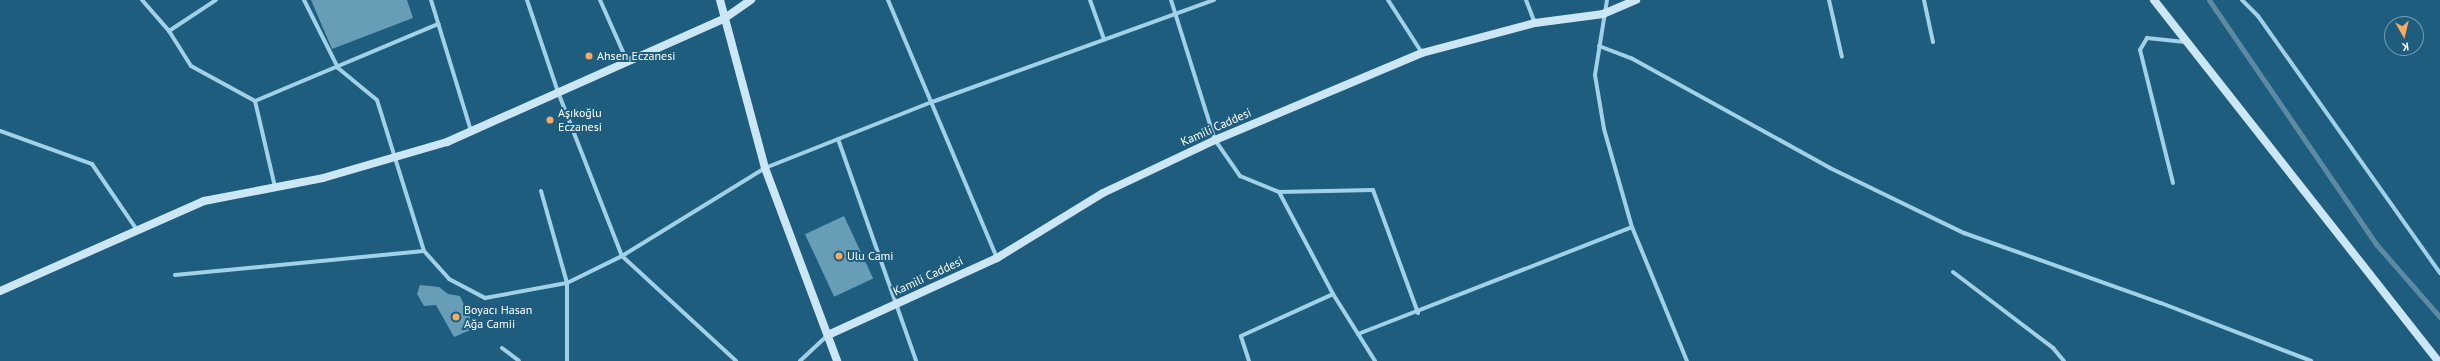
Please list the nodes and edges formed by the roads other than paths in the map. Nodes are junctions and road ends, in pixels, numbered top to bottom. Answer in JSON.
{"nodes":[{"id":1,"x":142,"y":0,"type":"edge"},
{"id":2,"x":216,"y":0,"type":"edge"},
{"id":3,"x":304,"y":0,"type":"edge"},
{"id":4,"x":431,"y":0,"type":"edge"},
{"id":5,"x":527,"y":0,"type":"edge"},
{"id":6,"x":600,"y":0,"type":"edge"},
{"id":7,"x":720,"y":0,"type":"edge"},
{"id":8,"x":751,"y":0,"type":"edge"},
{"id":9,"x":888,"y":0,"type":"edge"},
{"id":10,"x":1090,"y":0,"type":"edge"},
{"id":11,"x":1170,"y":0,"type":"edge"},
{"id":12,"x":1214,"y":0,"type":"edge"},
{"id":13,"x":1388,"y":0,"type":"edge"},
{"id":14,"x":1526,"y":0,"type":"edge"},
{"id":15,"x":1607,"y":0,"type":"edge"},
{"id":16,"x":1636,"y":0,"type":"edge"},
{"id":17,"x":1829,"y":0,"type":"edge"},
{"id":18,"x":1924,"y":0,"type":"edge"},
{"id":19,"x":2154,"y":0,"type":"edge"},
{"id":20,"x":2242,"y":0,"type":"edge"},
{"id":21,"x":1603,"y":14,"type":"junction"},
{"id":22,"x":1176,"y":16,"type":"junction"},
{"id":23,"x":725,"y":18,"type":"junction"},
{"id":24,"x":1535,"y":22,"type":"junction"},
{"id":25,"x":438,"y":24,"type":"junction"},
{"id":26,"x":169,"y":31,"type":"junction"},
{"id":27,"x":1104,"y":39,"type":"junction"},
{"id":28,"x":1933,"y":42,"type":"dead end"},
{"id":29,"x":2186,"y":42,"type":"junction"},
{"id":30,"x":1599,"y":46,"type":"junction"},
{"id":31,"x":1422,"y":53,"type":"junction"},
{"id":32,"x":1842,"y":57,"type":"dead end"},
{"id":33,"x":628,"y":62,"type":"junction"},
{"id":34,"x":338,"y":68,"type":"junction"},
{"id":35,"x":558,"y":92,"type":"junction"},
{"id":36,"x":255,"y":101,"type":"junction"},
{"id":37,"x":932,"y":102,"type":"junction"},
{"id":38,"x":0,"y":131,"type":"edge"},
{"id":39,"x":472,"y":131,"type":"junction"},
{"id":40,"x":838,"y":139,"type":"junction"},
{"id":41,"x":1215,"y":140,"type":"junction"},
{"id":42,"x":394,"y":158,"type":"junction"},
{"id":43,"x":764,"y":168,"type":"junction"},
{"id":44,"x":2173,"y":184,"type":"dead end"},
{"id":45,"x":275,"y":187,"type":"junction"},
{"id":46,"x":541,"y":191,"type":"dead end"},
{"id":47,"x":1279,"y":192,"type":"junction"},
{"id":48,"x":1632,"y":227,"type":"junction"},
{"id":49,"x":137,"y":230,"type":"junction"},
{"id":50,"x":424,"y":251,"type":"junction"},
{"id":51,"x":622,"y":256,"type":"junction"},
{"id":52,"x":997,"y":258,"type":"junction"},
{"id":53,"x":1953,"y":272,"type":"dead end"},
{"id":54,"x":2440,"y":273,"type":"edge"},
{"id":55,"x":175,"y":275,"type":"dead end"},
{"id":56,"x":567,"y":283,"type":"junction"},
{"id":57,"x":0,"y":291,"type":"edge"},
{"id":58,"x":1333,"y":294,"type":"junction"},
{"id":59,"x":896,"y":304,"type":"junction"},
{"id":60,"x":1418,"y":313,"type":"junction"},
{"id":61,"x":1358,"y":334,"type":"junction"},
{"id":62,"x":828,"y":335,"type":"junction"},
{"id":63,"x":502,"y":348,"type":"dead end"},
{"id":64,"x":519,"y":361,"type":"edge"},
{"id":65,"x":567,"y":361,"type":"edge"},
{"id":66,"x":736,"y":361,"type":"edge"},
{"id":67,"x":800,"y":361,"type":"edge"},
{"id":68,"x":838,"y":361,"type":"edge"},
{"id":69,"x":916,"y":361,"type":"edge"},
{"id":70,"x":1249,"y":361,"type":"edge"},
{"id":71,"x":1375,"y":361,"type":"edge"},
{"id":72,"x":1687,"y":361,"type":"edge"},
{"id":73,"x":2064,"y":361,"type":"edge"},
{"id":74,"x":2311,"y":361,"type":"edge"},
{"id":75,"x":2438,"y":361,"type":"edge"}],
"edges":[{"from":1,"to":26,"type":"street"},
{"from":2,"to":26,"type":"street"},
{"from":3,"to":34,"type":"street"},
{"from":4,"to":25,"type":"street"},
{"from":5,"to":35,"type":"street"},
{"from":6,"to":33,"type":"street"},
{"from":7,"to":23,"type":"street"},
{"from":8,"to":23,"type":"street"},
{"from":9,"to":37,"type":"street"},
{"from":10,"to":27,"type":"street"},
{"from":11,"to":22,"type":"street"},
{"from":12,"to":22,"type":"street"},
{"from":13,"to":31,"type":"street"},
{"from":14,"to":24,"type":"street"},
{"from":15,"to":21,"type":"street"},
{"from":16,"to":21,"type":"street","name":"Kamili Caddesi"},
{"from":17,"to":32,"type":"street"},
{"from":18,"to":28,"type":"street"},
{"from":19,"to":29,"type":"street"},
{"from":20,"to":54,"type":"street"},
{"from":21,"to":24,"type":"street","name":"Kamili Caddesi"},
{"from":21,"to":30,"type":"street"},
{"from":22,"to":27,"type":"street"},
{"from":22,"to":41,"type":"street"},
{"from":23,"to":33,"type":"street"},
{"from":23,"to":43,"type":"street"},
{"from":24,"to":31,"type":"street","name":"Kamili Caddesi"},
{"from":25,"to":34,"type":"street"},
{"from":25,"to":39,"type":"street"},
{"from":26,"to":36,"type":"street"},
{"from":27,"to":37,"type":"street"},
{"from":29,"to":44,"type":"street"},
{"from":29,"to":75,"type":"street"},
{"from":30,"to":48,"type":"street"},
{"from":30,"to":74,"type":"street"},
{"from":31,"to":41,"type":"street","name":"Kamili Caddesi"},
{"from":33,"to":35,"type":"street"},
{"from":34,"to":36,"type":"street"},
{"from":34,"to":42,"type":"street"},
{"from":35,"to":39,"type":"street"},
{"from":35,"to":51,"type":"street"},
{"from":36,"to":45,"type":"street"},
{"from":37,"to":40,"type":"street"},
{"from":37,"to":52,"type":"street"},
{"from":38,"to":49,"type":"street"},
{"from":39,"to":42,"type":"street"},
{"from":40,"to":43,"type":"street"},
{"from":40,"to":59,"type":"street"},
{"from":41,"to":47,"type":"street"},
{"from":41,"to":52,"type":"street","name":"Kamili Caddesi"},
{"from":42,"to":45,"type":"street"},
{"from":42,"to":50,"type":"street"},
{"from":43,"to":51,"type":"street"},
{"from":43,"to":62,"type":"street"},
{"from":45,"to":49,"type":"street"},
{"from":46,"to":56,"type":"street"},
{"from":47,"to":58,"type":"street"},
{"from":47,"to":60,"type":"street"},
{"from":48,"to":60,"type":"street"},
{"from":48,"to":72,"type":"street"},
{"from":49,"to":57,"type":"street"},
{"from":50,"to":55,"type":"street"},
{"from":50,"to":56,"type":"street"},
{"from":51,"to":56,"type":"street"},
{"from":51,"to":66,"type":"street"},
{"from":52,"to":59,"type":"street","name":"Kamili Caddesi"},
{"from":53,"to":73,"type":"street"},
{"from":56,"to":65,"type":"street"},
{"from":58,"to":61,"type":"street"},
{"from":58,"to":70,"type":"street"},
{"from":59,"to":62,"type":"street","name":"Kamili Caddesi"},
{"from":59,"to":69,"type":"street"},
{"from":60,"to":61,"type":"street"},
{"from":61,"to":71,"type":"street"},
{"from":62,"to":67,"type":"street"},
{"from":62,"to":68,"type":"street"},
{"from":63,"to":64,"type":"street"}]}
